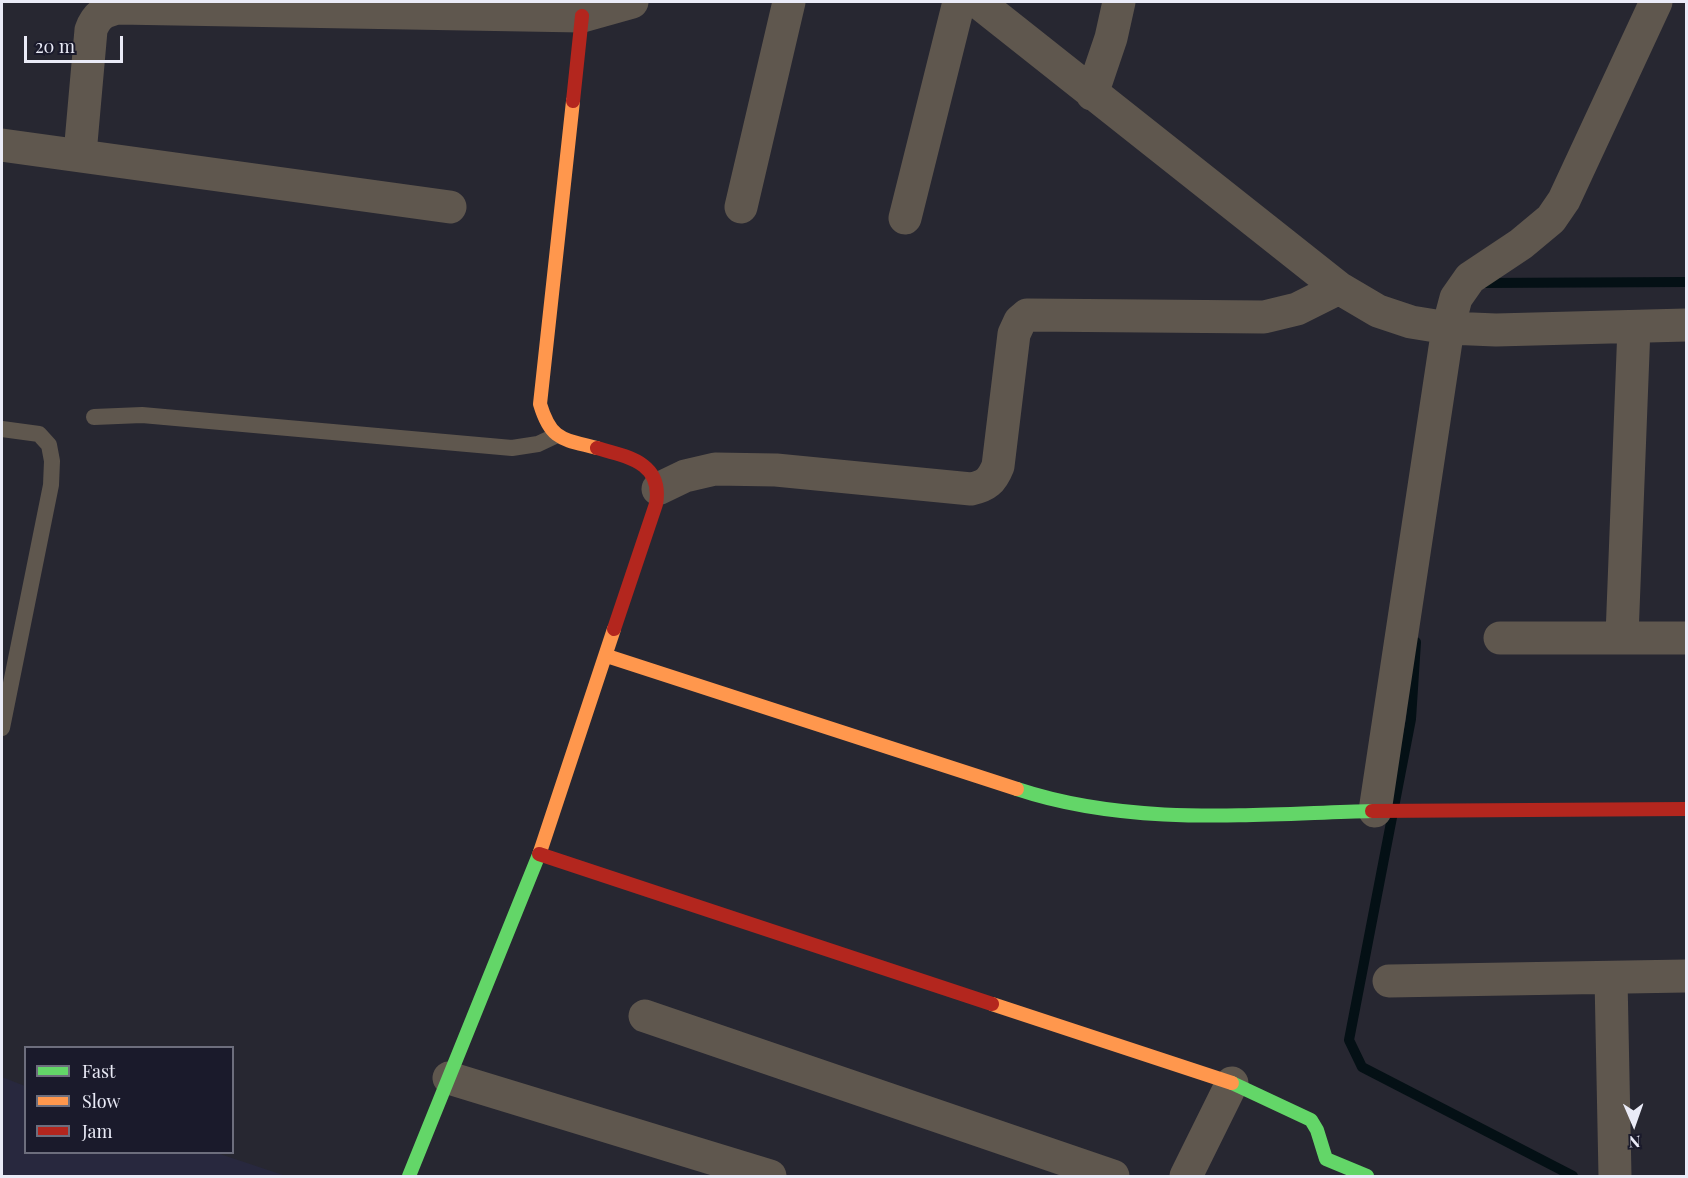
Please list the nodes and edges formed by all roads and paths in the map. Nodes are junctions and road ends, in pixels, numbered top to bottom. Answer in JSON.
{"nodes":[{"id":1,"x":632,"y":2,"type":"edge"},
{"id":2,"x":789,"y":2,"type":"edge"},
{"id":3,"x":959,"y":2,"type":"edge"},
{"id":4,"x":978,"y":2,"type":"edge"},
{"id":5,"x":1119,"y":2,"type":"edge"},
{"id":6,"x":1656,"y":2,"type":"edge"},
{"id":7,"x":582,"y":16,"type":"junction"},
{"id":8,"x":1092,"y":94,"type":"junction"},
{"id":9,"x":2,"y":145,"type":"edge"},
{"id":10,"x":80,"y":154,"type":"junction"},
{"id":11,"x":450,"y":207,"type":"dead end"},
{"id":12,"x":741,"y":207,"type":"dead end"},
{"id":13,"x":905,"y":218,"type":"dead end"},
{"id":14,"x":1340,"y":288,"type":"junction"},
{"id":15,"x":1686,"y":325,"type":"edge"},
{"id":16,"x":1634,"y":327,"type":"junction"},
{"id":17,"x":1448,"y":328,"type":"junction"},
{"id":18,"x":94,"y":417,"type":"dead end"},
{"id":19,"x":2,"y":429,"type":"edge"},
{"id":20,"x":555,"y":436,"type":"junction"},
{"id":21,"x":658,"y":489,"type":"junction"},
{"id":22,"x":1622,"y":636,"type":"junction"},
{"id":23,"x":1500,"y":638,"type":"dead end"},
{"id":24,"x":1686,"y":638,"type":"edge"},
{"id":25,"x":607,"y":656,"type":"junction"},
{"id":26,"x":2,"y":728,"type":"edge"},
{"id":27,"x":1686,"y":809,"type":"edge"},
{"id":28,"x":1375,"y":811,"type":"junction"},
{"id":29,"x":539,"y":854,"type":"junction"},
{"id":30,"x":1686,"y":976,"type":"edge"},
{"id":31,"x":1611,"y":978,"type":"junction"},
{"id":32,"x":1389,"y":981,"type":"dead end"},
{"id":33,"x":645,"y":1016,"type":"dead end"},
{"id":34,"x":449,"y":1078,"type":"junction"},
{"id":35,"x":1232,"y":1083,"type":"junction"},
{"id":36,"x":409,"y":1176,"type":"edge"},
{"id":37,"x":770,"y":1176,"type":"edge"},
{"id":38,"x":1113,"y":1176,"type":"edge"},
{"id":39,"x":1186,"y":1176,"type":"edge"},
{"id":40,"x":1367,"y":1176,"type":"edge"},
{"id":41,"x":1615,"y":1176,"type":"edge"}],
"edges":[{"from":1,"to":7,"type":"street"},
{"from":2,"to":12,"type":"street"},
{"from":3,"to":13,"type":"street"},
{"from":4,"to":8,"type":"street"},
{"from":5,"to":8,"type":"street"},
{"from":6,"to":17,"type":"street"},
{"from":7,"to":10,"type":"street"},
{"from":7,"to":20,"type":"street"},
{"from":8,"to":14,"type":"street"},
{"from":9,"to":10,"type":"street"},
{"from":10,"to":11,"type":"street"},
{"from":14,"to":17,"type":"street"},
{"from":14,"to":21,"type":"street"},
{"from":15,"to":16,"type":"street"},
{"from":16,"to":17,"type":"street"},
{"from":16,"to":22,"type":"street"},
{"from":17,"to":28,"type":"street"},
{"from":18,"to":20,"type":"lane"},
{"from":19,"to":26,"type":"lane"},
{"from":20,"to":21,"type":"street"},
{"from":21,"to":25,"type":"street"},
{"from":22,"to":23,"type":"street"},
{"from":22,"to":24,"type":"street"},
{"from":25,"to":28,"type":"street"},
{"from":25,"to":29,"type":"street"},
{"from":27,"to":28,"type":"street"},
{"from":29,"to":34,"type":"street"},
{"from":29,"to":35,"type":"street"},
{"from":30,"to":31,"type":"street"},
{"from":31,"to":32,"type":"street"},
{"from":31,"to":41,"type":"street"},
{"from":33,"to":38,"type":"street"},
{"from":34,"to":36,"type":"street"},
{"from":34,"to":37,"type":"street"},
{"from":35,"to":39,"type":"street"},
{"from":35,"to":40,"type":"street"}]}
